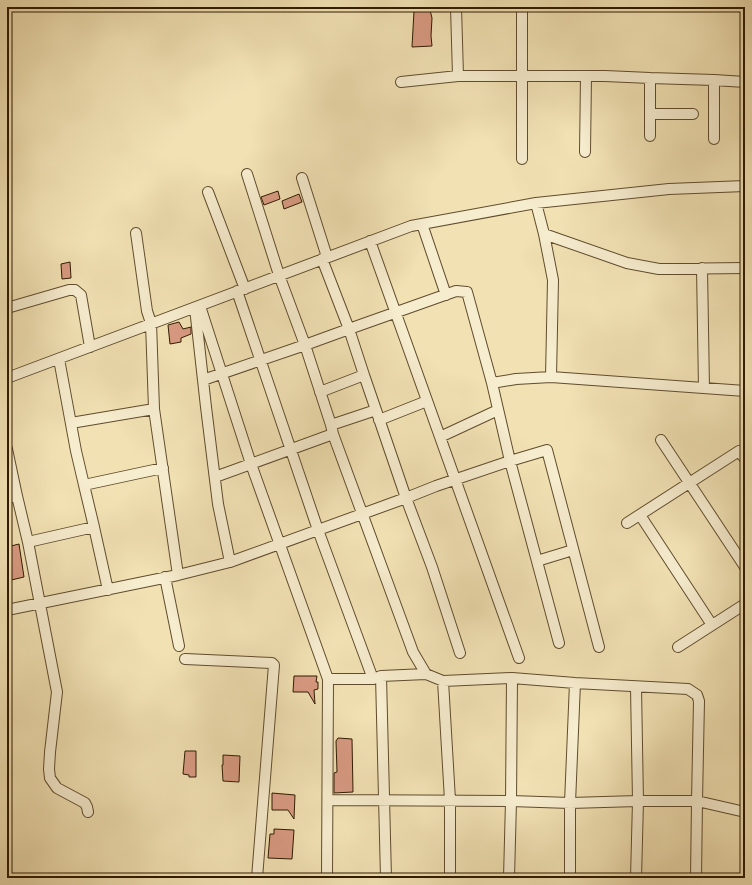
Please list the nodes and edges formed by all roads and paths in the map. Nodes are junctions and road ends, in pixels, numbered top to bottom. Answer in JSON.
{"nodes":[{"id":1,"x":456,"y":7,"type":"edge"},
{"id":2,"x":522,"y":7,"type":"edge"},
{"id":3,"x":458,"y":76,"type":"junction"},
{"id":4,"x":522,"y":76,"type":"junction"},
{"id":5,"x":586,"y":76,"type":"junction"},
{"id":6,"x":650,"y":78,"type":"junction"},
{"id":7,"x":714,"y":80,"type":"junction"},
{"id":8,"x":401,"y":82,"type":"dead end"},
{"id":9,"x":745,"y":82,"type":"edge"},
{"id":10,"x":650,"y":114,"type":"junction"},
{"id":11,"x":693,"y":114,"type":"dead end"},
{"id":12,"x":650,"y":136,"type":"dead end"},
{"id":13,"x":714,"y":139,"type":"dead end"},
{"id":14,"x":585,"y":152,"type":"dead end"},
{"id":15,"x":522,"y":159,"type":"dead end"},
{"id":16,"x":246,"y":174,"type":"dead end"},
{"id":17,"x":302,"y":178,"type":"dead end"},
{"id":18,"x":745,"y":186,"type":"edge"},
{"id":19,"x":208,"y":192,"type":"dead end"},
{"id":20,"x":536,"y":203,"type":"junction"},
{"id":21,"x":422,"y":224,"type":"junction"},
{"id":22,"x":136,"y":233,"type":"dead end"},
{"id":23,"x":544,"y":234,"type":"junction"},
{"id":24,"x":370,"y":241,"type":"junction"},
{"id":25,"x":324,"y":258,"type":"junction"},
{"id":26,"x":702,"y":268,"type":"junction"},
{"id":27,"x":745,"y":268,"type":"edge"},
{"id":28,"x":279,"y":275,"type":"junction"},
{"id":29,"x":241,"y":290,"type":"junction"},
{"id":30,"x":446,"y":295,"type":"junction"},
{"id":31,"x":198,"y":307,"type":"junction"},
{"id":32,"x":7,"y":308,"type":"edge"},
{"id":33,"x":396,"y":313,"type":"junction"},
{"id":34,"x":151,"y":324,"type":"junction"},
{"id":35,"x":349,"y":329,"type":"junction"},
{"id":36,"x":305,"y":345,"type":"junction"},
{"id":37,"x":90,"y":347,"type":"junction"},
{"id":38,"x":59,"y":359,"type":"junction"},
{"id":39,"x":260,"y":361,"type":"junction"},
{"id":40,"x":221,"y":374,"type":"junction"},
{"id":41,"x":364,"y":376,"type":"junction"},
{"id":42,"x":550,"y":377,"type":"junction"},
{"id":43,"x":7,"y":378,"type":"edge"},
{"id":44,"x":203,"y":380,"type":"junction"},
{"id":45,"x":492,"y":384,"type":"junction"},
{"id":46,"x":704,"y":388,"type":"junction"},
{"id":47,"x":745,"y":391,"type":"edge"},
{"id":48,"x":320,"y":392,"type":"junction"},
{"id":49,"x":427,"y":401,"type":"junction"},
{"id":50,"x":154,"y":409,"type":"junction"},
{"id":51,"x":498,"y":410,"type":"junction"},
{"id":52,"x":378,"y":415,"type":"junction"},
{"id":53,"x":71,"y":423,"type":"junction"},
{"id":54,"x":332,"y":430,"type":"junction"},
{"id":55,"x":440,"y":437,"type":"junction"},
{"id":56,"x":661,"y":440,"type":"dead end"},
{"id":57,"x":7,"y":449,"type":"edge"},
{"id":58,"x":290,"y":449,"type":"junction"},
{"id":59,"x":745,"y":459,"type":"edge"},
{"id":60,"x":510,"y":461,"type":"junction"},
{"id":61,"x":251,"y":464,"type":"junction"},
{"id":62,"x":163,"y":468,"type":"junction"},
{"id":63,"x":215,"y":477,"type":"junction"},
{"id":64,"x":455,"y":480,"type":"junction"},
{"id":65,"x":689,"y":483,"type":"junction"},
{"id":66,"x":84,"y":485,"type":"junction"},
{"id":67,"x":12,"y":497,"type":"edge"},
{"id":68,"x":406,"y":498,"type":"junction"},
{"id":69,"x":363,"y":514,"type":"junction"},
{"id":70,"x":640,"y":515,"type":"junction"},
{"id":71,"x":627,"y":523,"type":"dead end"},
{"id":72,"x":94,"y":527,"type":"junction"},
{"id":73,"x":318,"y":530,"type":"junction"},
{"id":74,"x":28,"y":542,"type":"junction"},
{"id":75,"x":280,"y":544,"type":"junction"},
{"id":76,"x":574,"y":550,"type":"junction"},
{"id":77,"x":230,"y":562,"type":"junction"},
{"id":78,"x":537,"y":562,"type":"junction"},
{"id":79,"x":745,"y":567,"type":"edge"},
{"id":80,"x":178,"y":575,"type":"junction"},
{"id":81,"x":165,"y":577,"type":"junction"},
{"id":82,"x":108,"y":590,"type":"junction"},
{"id":83,"x":41,"y":603,"type":"junction"},
{"id":84,"x":745,"y":604,"type":"edge"},
{"id":85,"x":7,"y":610,"type":"edge"},
{"id":86,"x":712,"y":625,"type":"junction"},
{"id":87,"x":559,"y":643,"type":"dead end"},
{"id":88,"x":179,"y":646,"type":"dead end"},
{"id":89,"x":599,"y":647,"type":"dead end"},
{"id":90,"x":678,"y":648,"type":"dead end"},
{"id":91,"x":460,"y":654,"type":"dead end"},
{"id":92,"x":519,"y":658,"type":"dead end"},
{"id":93,"x":185,"y":659,"type":"dead end"},
{"id":94,"x":426,"y":674,"type":"junction"},
{"id":95,"x":377,"y":678,"type":"junction"},
{"id":96,"x":512,"y":678,"type":"junction"},
{"id":97,"x":328,"y":679,"type":"junction"},
{"id":98,"x":443,"y":681,"type":"junction"},
{"id":99,"x":575,"y":683,"type":"junction"},
{"id":100,"x":636,"y":687,"type":"junction"},
{"id":101,"x":328,"y":800,"type":"junction"},
{"id":102,"x":384,"y":800,"type":"junction"},
{"id":103,"x":450,"y":800,"type":"junction"},
{"id":104,"x":511,"y":801,"type":"junction"},
{"id":105,"x":638,"y":801,"type":"junction"},
{"id":106,"x":697,"y":801,"type":"junction"},
{"id":107,"x":570,"y":803,"type":"junction"},
{"id":108,"x":88,"y":812,"type":"dead end"},
{"id":109,"x":745,"y":812,"type":"edge"},
{"id":110,"x":256,"y":878,"type":"edge"},
{"id":111,"x":327,"y":878,"type":"edge"},
{"id":112,"x":386,"y":878,"type":"edge"},
{"id":113,"x":450,"y":878,"type":"edge"},
{"id":114,"x":509,"y":878,"type":"edge"},
{"id":115,"x":570,"y":878,"type":"edge"},
{"id":116,"x":636,"y":878,"type":"edge"},
{"id":117,"x":696,"y":878,"type":"edge"}],
"edges":[{"from":1,"to":3,"type":"street"},
{"from":2,"to":4,"type":"street"},
{"from":3,"to":4,"type":"street"},
{"from":3,"to":8,"type":"street"},
{"from":4,"to":5,"type":"street"},
{"from":4,"to":15,"type":"street"},
{"from":5,"to":6,"type":"street"},
{"from":5,"to":14,"type":"street"},
{"from":6,"to":7,"type":"street"},
{"from":6,"to":10,"type":"street"},
{"from":7,"to":9,"type":"street"},
{"from":7,"to":13,"type":"street"},
{"from":10,"to":11,"type":"street"},
{"from":10,"to":12,"type":"street"},
{"from":16,"to":28,"type":"street"},
{"from":17,"to":25,"type":"street"},
{"from":18,"to":20,"type":"street"},
{"from":19,"to":29,"type":"street"},
{"from":20,"to":21,"type":"street"},
{"from":20,"to":23,"type":"street"},
{"from":21,"to":24,"type":"street"},
{"from":21,"to":30,"type":"street"},
{"from":22,"to":34,"type":"street"},
{"from":23,"to":26,"type":"street"},
{"from":23,"to":42,"type":"street"},
{"from":24,"to":25,"type":"street"},
{"from":24,"to":33,"type":"street"},
{"from":25,"to":28,"type":"street"},
{"from":25,"to":35,"type":"street"},
{"from":26,"to":27,"type":"street"},
{"from":26,"to":46,"type":"street"},
{"from":28,"to":29,"type":"street"},
{"from":28,"to":36,"type":"street"},
{"from":29,"to":31,"type":"street"},
{"from":29,"to":39,"type":"street"},
{"from":30,"to":33,"type":"street"},
{"from":30,"to":45,"type":"street"},
{"from":31,"to":34,"type":"street"},
{"from":31,"to":40,"type":"street"},
{"from":31,"to":44,"type":"street"},
{"from":32,"to":37,"type":"street"},
{"from":33,"to":35,"type":"street"},
{"from":33,"to":49,"type":"street"},
{"from":34,"to":37,"type":"street"},
{"from":34,"to":50,"type":"street"},
{"from":35,"to":36,"type":"street"},
{"from":35,"to":41,"type":"street"},
{"from":36,"to":39,"type":"street"},
{"from":36,"to":48,"type":"street"},
{"from":37,"to":38,"type":"street"},
{"from":38,"to":43,"type":"street"},
{"from":38,"to":53,"type":"street"},
{"from":39,"to":40,"type":"street"},
{"from":39,"to":58,"type":"street"},
{"from":40,"to":44,"type":"street"},
{"from":40,"to":61,"type":"street"},
{"from":41,"to":48,"type":"street"},
{"from":41,"to":52,"type":"street"},
{"from":42,"to":45,"type":"street"},
{"from":42,"to":46,"type":"street"},
{"from":44,"to":63,"type":"street"},
{"from":45,"to":51,"type":"street"},
{"from":46,"to":47,"type":"street"},
{"from":48,"to":54,"type":"street"},
{"from":49,"to":52,"type":"street"},
{"from":49,"to":55,"type":"street"},
{"from":50,"to":53,"type":"street"},
{"from":50,"to":62,"type":"street"},
{"from":51,"to":55,"type":"street"},
{"from":51,"to":60,"type":"street"},
{"from":52,"to":54,"type":"street"},
{"from":52,"to":68,"type":"street"},
{"from":53,"to":66,"type":"street"},
{"from":54,"to":58,"type":"street"},
{"from":54,"to":69,"type":"street"},
{"from":55,"to":64,"type":"street"},
{"from":56,"to":65,"type":"street"},
{"from":57,"to":67,"type":"street"},
{"from":58,"to":61,"type":"street"},
{"from":58,"to":73,"type":"street"},
{"from":59,"to":65,"type":"street"},
{"from":60,"to":64,"type":"street"},
{"from":60,"to":76,"type":"street"},
{"from":60,"to":78,"type":"street"},
{"from":61,"to":63,"type":"street"},
{"from":61,"to":75,"type":"street"},
{"from":62,"to":66,"type":"street"},
{"from":62,"to":80,"type":"street"},
{"from":63,"to":77,"type":"street"},
{"from":64,"to":68,"type":"street"},
{"from":64,"to":92,"type":"street"},
{"from":65,"to":70,"type":"street"},
{"from":65,"to":79,"type":"street"},
{"from":66,"to":72,"type":"street"},
{"from":67,"to":74,"type":"street"},
{"from":68,"to":69,"type":"street"},
{"from":68,"to":91,"type":"street"},
{"from":69,"to":73,"type":"street"},
{"from":69,"to":94,"type":"street"},
{"from":70,"to":71,"type":"street"},
{"from":70,"to":86,"type":"street"},
{"from":72,"to":74,"type":"street"},
{"from":72,"to":82,"type":"street"},
{"from":73,"to":75,"type":"street"},
{"from":73,"to":95,"type":"street"},
{"from":74,"to":83,"type":"street"},
{"from":75,"to":77,"type":"street"},
{"from":75,"to":97,"type":"street"},
{"from":76,"to":78,"type":"street"},
{"from":76,"to":89,"type":"street"},
{"from":77,"to":80,"type":"street"},
{"from":78,"to":87,"type":"street"},
{"from":80,"to":81,"type":"street"},
{"from":81,"to":82,"type":"street"},
{"from":81,"to":88,"type":"street"},
{"from":82,"to":83,"type":"street"},
{"from":83,"to":85,"type":"street"},
{"from":83,"to":108,"type":"street"},
{"from":84,"to":86,"type":"street"},
{"from":86,"to":90,"type":"street"},
{"from":93,"to":110,"type":"street"},
{"from":94,"to":95,"type":"street"},
{"from":94,"to":98,"type":"street"},
{"from":95,"to":97,"type":"street"},
{"from":95,"to":102,"type":"street"},
{"from":96,"to":98,"type":"street"},
{"from":96,"to":99,"type":"street"},
{"from":96,"to":104,"type":"street"},
{"from":97,"to":101,"type":"street"},
{"from":98,"to":103,"type":"street"},
{"from":99,"to":100,"type":"street"},
{"from":99,"to":107,"type":"street"},
{"from":100,"to":105,"type":"street"},
{"from":100,"to":106,"type":"street"},
{"from":101,"to":102,"type":"street"},
{"from":101,"to":111,"type":"street"},
{"from":102,"to":103,"type":"street"},
{"from":102,"to":112,"type":"street"},
{"from":103,"to":104,"type":"street"},
{"from":103,"to":113,"type":"street"},
{"from":104,"to":107,"type":"street"},
{"from":104,"to":114,"type":"street"},
{"from":105,"to":106,"type":"street"},
{"from":105,"to":107,"type":"street"},
{"from":105,"to":116,"type":"street"},
{"from":106,"to":109,"type":"street"},
{"from":106,"to":117,"type":"street"},
{"from":107,"to":115,"type":"street"}]}
